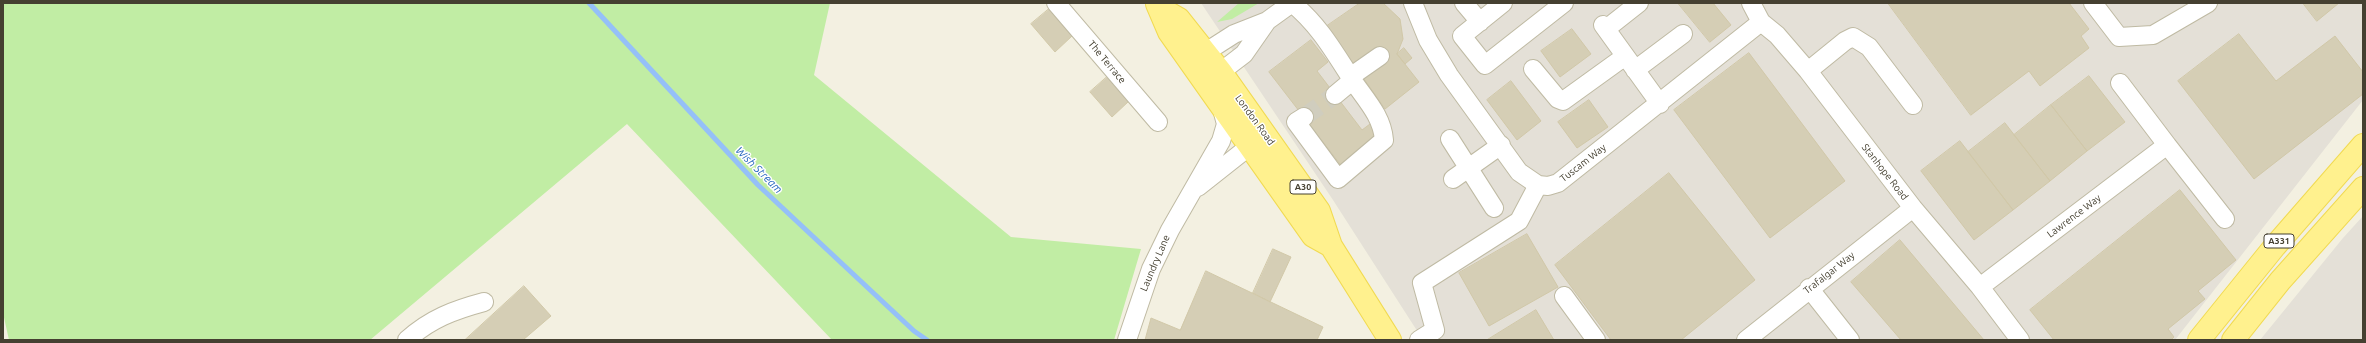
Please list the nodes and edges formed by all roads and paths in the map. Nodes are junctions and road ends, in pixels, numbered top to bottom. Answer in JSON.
{"nodes":[{"id":1,"x":1056,"y":3,"type":"edge"},
{"id":2,"x":1292,"y":3,"type":"edge"},
{"id":3,"x":1413,"y":3,"type":"edge"},
{"id":4,"x":1464,"y":3,"type":"edge"},
{"id":5,"x":1503,"y":3,"type":"edge"},
{"id":6,"x":1564,"y":3,"type":"edge"},
{"id":7,"x":1639,"y":3,"type":"edge"},
{"id":8,"x":1751,"y":3,"type":"edge"},
{"id":9,"x":2093,"y":3,"type":"edge"},
{"id":10,"x":2208,"y":3,"type":"edge"},
{"id":11,"x":1158,"y":6,"type":"edge"},
{"id":12,"x":1268,"y":21,"type":"junction"},
{"id":13,"x":1480,"y":22,"type":"junction"},
{"id":14,"x":1761,"y":22,"type":"junction"},
{"id":15,"x":1683,"y":34,"type":"dead end"},
{"id":16,"x":1380,"y":56,"type":"dead end"},
{"id":17,"x":1197,"y":58,"type":"junction"},
{"id":18,"x":1630,"y":63,"type":"junction"},
{"id":19,"x":1533,"y":69,"type":"dead end"},
{"id":20,"x":1808,"y":71,"type":"junction"},
{"id":21,"x":1213,"y":78,"type":"junction"},
{"id":22,"x":1352,"y":78,"type":"junction"},
{"id":23,"x":2120,"y":83,"type":"dead end"},
{"id":24,"x":1335,"y":95,"type":"tunnel mouth"},
{"id":25,"x":1660,"y":104,"type":"junction"},
{"id":26,"x":1913,"y":105,"type":"dead end"},
{"id":27,"x":1222,"y":109,"type":"junction"},
{"id":28,"x":1304,"y":117,"type":"dead end"},
{"id":29,"x":1158,"y":122,"type":"dead end"},
{"id":30,"x":1450,"y":138,"type":"dead end"},
{"id":31,"x":1257,"y":140,"type":"junction"},
{"id":32,"x":2363,"y":144,"type":"edge"},
{"id":33,"x":1500,"y":145,"type":"junction"},
{"id":34,"x":2167,"y":145,"type":"junction"},
{"id":35,"x":1468,"y":169,"type":"junction"},
{"id":36,"x":1452,"y":179,"type":"dead end"},
{"id":37,"x":1538,"y":185,"type":"junction"},
{"id":38,"x":2363,"y":188,"type":"edge"},
{"id":39,"x":1193,"y":190,"type":"junction"},
{"id":40,"x":1494,"y":208,"type":"dead end"},
{"id":41,"x":1913,"y":208,"type":"junction"},
{"id":42,"x":2225,"y":219,"type":"dead end"},
{"id":43,"x":1980,"y":287,"type":"junction"},
{"id":44,"x":1809,"y":288,"type":"junction"},
{"id":45,"x":1564,"y":296,"type":"dead end"},
{"id":46,"x":484,"y":302,"type":"dead end"},
{"id":47,"x":407,"y":340,"type":"edge"},
{"id":48,"x":1126,"y":340,"type":"edge"},
{"id":49,"x":1390,"y":340,"type":"edge"},
{"id":50,"x":1419,"y":340,"type":"edge"},
{"id":51,"x":1596,"y":340,"type":"edge"},
{"id":52,"x":1746,"y":340,"type":"edge"},
{"id":53,"x":1850,"y":340,"type":"edge"},
{"id":54,"x":2020,"y":340,"type":"edge"},
{"id":55,"x":2198,"y":340,"type":"edge"},
{"id":56,"x":2233,"y":340,"type":"edge"}],
"edges":[{"from":1,"to":29,"type":"street","name":"The Terrace"},
{"from":2,"to":12,"type":"street"},
{"from":2,"to":22,"type":"street"},
{"from":3,"to":33,"type":"street"},
{"from":4,"to":13,"type":"street"},
{"from":5,"to":13,"type":"street"},
{"from":6,"to":13,"type":"street"},
{"from":7,"to":18,"type":"street"},
{"from":8,"to":14,"type":"street","name":"Stanhope Road"},
{"from":9,"to":10,"type":"street"},
{"from":11,"to":17,"type":"main road","name":"London Road","number":"A30"},
{"from":12,"to":17,"type":"street"},
{"from":12,"to":21,"type":"street"},
{"from":14,"to":20,"type":"street","name":"Stanhope Road"},
{"from":14,"to":25,"type":"street","name":"Tuscam Way"},
{"from":15,"to":18,"type":"street"},
{"from":16,"to":22,"type":"street"},
{"from":17,"to":21,"type":"main road","name":"London Road","number":"A30"},
{"from":18,"to":19,"type":"street"},
{"from":18,"to":25,"type":"street"},
{"from":20,"to":26,"type":"street"},
{"from":20,"to":41,"type":"street","name":"Stanhope Road"},
{"from":21,"to":27,"type":"main road","name":"London Road","number":"A30"},
{"from":21,"to":31,"type":"main road","name":"London Road","number":"A30"},
{"from":22,"to":24,"type":"street"},
{"from":22,"to":28,"type":"street"},
{"from":23,"to":34,"type":"street"},
{"from":25,"to":37,"type":"street","name":"Tuscam Way"},
{"from":27,"to":31,"type":"main road","name":"London Road","number":"A30"},
{"from":27,"to":39,"type":"street","name":"Laundry Lane"},
{"from":30,"to":35,"type":"street"},
{"from":31,"to":39,"type":"street","name":"Laundry Lane"},
{"from":31,"to":49,"type":"main road","name":"London Road","number":"A30"},
{"from":32,"to":55,"type":"main road","number":"A331"},
{"from":33,"to":35,"type":"street"},
{"from":33,"to":37,"type":"street"},
{"from":34,"to":42,"type":"street"},
{"from":34,"to":43,"type":"street","name":"Lawrence Way"},
{"from":35,"to":36,"type":"street"},
{"from":35,"to":40,"type":"street"},
{"from":37,"to":50,"type":"street"},
{"from":38,"to":56,"type":"main road","number":"A331"},
{"from":39,"to":48,"type":"street","name":"Laundry Lane"},
{"from":41,"to":43,"type":"street","name":"Stanhope Road"},
{"from":41,"to":44,"type":"street","name":"Trafalgar Way"},
{"from":43,"to":54,"type":"street","name":"Stanhope Road"},
{"from":44,"to":52,"type":"street","name":"Trafalgar Way"},
{"from":44,"to":53,"type":"street"},
{"from":45,"to":51,"type":"street"},
{"from":46,"to":47,"type":"street"}]}
